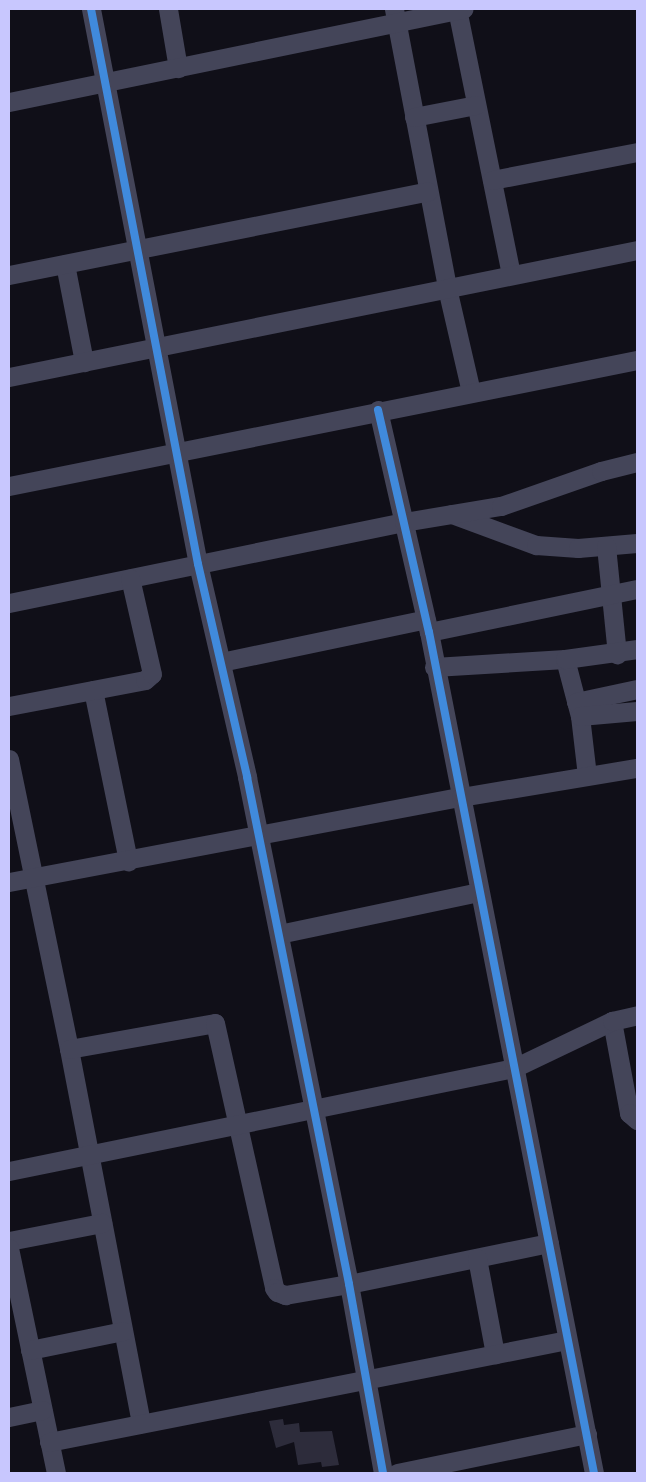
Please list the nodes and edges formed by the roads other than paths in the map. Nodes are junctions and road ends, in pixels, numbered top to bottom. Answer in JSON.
{"nodes":[{"id":1,"x":90,"y":9,"type":"edge"},
{"id":2,"x":168,"y":9,"type":"edge"},
{"id":3,"x":460,"y":9,"type":"edge"},
{"id":4,"x":395,"y":15,"type":"edge"},
{"id":5,"x":178,"y":68,"type":"junction"},
{"id":6,"x":106,"y":82,"type":"junction"},
{"id":7,"x":9,"y":102,"type":"edge"},
{"id":8,"x":476,"y":105,"type":"junction"},
{"id":9,"x":414,"y":117,"type":"junction"},
{"id":10,"x":637,"y":152,"type":"edge"},
{"id":11,"x":492,"y":180,"type":"junction"},
{"id":12,"x":428,"y":191,"type":"junction"},
{"id":13,"x":136,"y":250,"type":"junction"},
{"id":14,"x":637,"y":250,"type":"edge"},
{"id":15,"x":65,"y":264,"type":"junction"},
{"id":16,"x":9,"y":275,"type":"edge"},
{"id":17,"x":511,"y":275,"type":"junction"},
{"id":18,"x":447,"y":288,"type":"junction"},
{"id":19,"x":155,"y":347,"type":"junction"},
{"id":20,"x":637,"y":360,"type":"edge"},
{"id":21,"x":84,"y":362,"type":"junction"},
{"id":22,"x":9,"y":377,"type":"edge"},
{"id":23,"x":471,"y":392,"type":"junction"},
{"id":24,"x":378,"y":410,"type":"junction"},
{"id":25,"x":177,"y":451,"type":"junction"},
{"id":26,"x":637,"y":462,"type":"edge"},
{"id":27,"x":9,"y":486,"type":"edge"},
{"id":28,"x":452,"y":514,"type":"junction"},
{"id":29,"x":404,"y":522,"type":"junction"},
{"id":30,"x":637,"y":543,"type":"edge"},
{"id":31,"x":606,"y":546,"type":"junction"},
{"id":32,"x":198,"y":564,"type":"junction"},
{"id":33,"x":130,"y":578,"type":"junction"},
{"id":34,"x":637,"y":589,"type":"edge"},
{"id":35,"x":610,"y":594,"type":"junction"},
{"id":36,"x":9,"y":602,"type":"edge"},
{"id":37,"x":428,"y":626,"type":"junction"},
{"id":38,"x":637,"y":649,"type":"edge"},
{"id":39,"x":616,"y":654,"type":"junction"},
{"id":40,"x":565,"y":659,"type":"junction"},
{"id":41,"x":221,"y":662,"type":"junction"},
{"id":42,"x":434,"y":667,"type":"junction"},
{"id":43,"x":637,"y":689,"type":"edge"},
{"id":44,"x":92,"y":690,"type":"junction"},
{"id":45,"x":9,"y":706,"type":"edge"},
{"id":46,"x":578,"y":709,"type":"junction"},
{"id":47,"x":637,"y":711,"type":"edge"},
{"id":48,"x":9,"y":759,"type":"edge"},
{"id":49,"x":637,"y":768,"type":"edge"},
{"id":50,"x":587,"y":776,"type":"junction"},
{"id":51,"x":461,"y":797,"type":"junction"},
{"id":52,"x":259,"y":838,"type":"junction"},
{"id":53,"x":128,"y":861,"type":"junction"},
{"id":54,"x":34,"y":877,"type":"junction"},
{"id":55,"x":9,"y":882,"type":"edge"},
{"id":56,"x":479,"y":892,"type":"junction"},
{"id":57,"x":278,"y":934,"type":"junction"},
{"id":58,"x":637,"y":1015,"type":"edge"},
{"id":59,"x":612,"y":1021,"type":"junction"},
{"id":60,"x":69,"y":1049,"type":"junction"},
{"id":61,"x":514,"y":1068,"type":"junction"},
{"id":62,"x":314,"y":1110,"type":"junction"},
{"id":63,"x":637,"y":1120,"type":"edge"},
{"id":64,"x":237,"y":1126,"type":"junction"},
{"id":65,"x":89,"y":1156,"type":"junction"},
{"id":66,"x":9,"y":1171,"type":"edge"},
{"id":67,"x":102,"y":1223,"type":"junction"},
{"id":68,"x":9,"y":1241,"type":"edge"},
{"id":69,"x":549,"y":1243,"type":"junction"},
{"id":70,"x":9,"y":1248,"type":"edge"},
{"id":71,"x":477,"y":1258,"type":"junction"},
{"id":72,"x":349,"y":1284,"type":"junction"},
{"id":73,"x":123,"y":1330,"type":"junction"},
{"id":74,"x":568,"y":1340,"type":"junction"},
{"id":75,"x":30,"y":1350,"type":"junction"},
{"id":76,"x":495,"y":1354,"type":"junction"},
{"id":77,"x":367,"y":1379,"type":"junction"},
{"id":78,"x":42,"y":1410,"type":"junction"},
{"id":79,"x":9,"y":1417,"type":"edge"},
{"id":80,"x":141,"y":1423,"type":"junction"},
{"id":81,"x":587,"y":1434,"type":"junction"},
{"id":82,"x":49,"y":1442,"type":"junction"},
{"id":83,"x":56,"y":1473,"type":"edge"},
{"id":84,"x":383,"y":1473,"type":"edge"},
{"id":85,"x":397,"y":1473,"type":"edge"},
{"id":86,"x":594,"y":1473,"type":"edge"}],
"edges":[{"from":1,"to":6,"type":"street"},
{"from":2,"to":5,"type":"street"},
{"from":3,"to":4,"type":"street"},
{"from":3,"to":8,"type":"street"},
{"from":4,"to":5,"type":"street"},
{"from":4,"to":9,"type":"street"},
{"from":5,"to":6,"type":"street"},
{"from":6,"to":7,"type":"street"},
{"from":6,"to":13,"type":"street"},
{"from":8,"to":9,"type":"street"},
{"from":8,"to":11,"type":"street"},
{"from":9,"to":12,"type":"street"},
{"from":10,"to":11,"type":"street"},
{"from":11,"to":17,"type":"street"},
{"from":12,"to":13,"type":"street"},
{"from":12,"to":18,"type":"street"},
{"from":13,"to":15,"type":"street"},
{"from":13,"to":19,"type":"street"},
{"from":14,"to":17,"type":"street"},
{"from":15,"to":16,"type":"street"},
{"from":15,"to":21,"type":"street"},
{"from":17,"to":18,"type":"street"},
{"from":18,"to":19,"type":"street"},
{"from":18,"to":23,"type":"street"},
{"from":19,"to":21,"type":"street"},
{"from":19,"to":25,"type":"street"},
{"from":20,"to":23,"type":"street"},
{"from":21,"to":22,"type":"street"},
{"from":23,"to":24,"type":"street"},
{"from":24,"to":25,"type":"street"},
{"from":24,"to":29,"type":"street"},
{"from":25,"to":27,"type":"street"},
{"from":25,"to":32,"type":"street"},
{"from":26,"to":28,"type":"street"},
{"from":28,"to":29,"type":"street"},
{"from":28,"to":31,"type":"street"},
{"from":29,"to":32,"type":"street"},
{"from":29,"to":37,"type":"street"},
{"from":30,"to":31,"type":"street"},
{"from":31,"to":35,"type":"street"},
{"from":32,"to":33,"type":"street"},
{"from":32,"to":41,"type":"street"},
{"from":33,"to":36,"type":"street"},
{"from":33,"to":44,"type":"street"},
{"from":34,"to":35,"type":"street"},
{"from":35,"to":37,"type":"street"},
{"from":35,"to":39,"type":"street"},
{"from":37,"to":41,"type":"street"},
{"from":37,"to":42,"type":"street"},
{"from":38,"to":39,"type":"street"},
{"from":39,"to":40,"type":"street"},
{"from":40,"to":42,"type":"street"},
{"from":40,"to":46,"type":"street"},
{"from":41,"to":52,"type":"street"},
{"from":42,"to":51,"type":"street"},
{"from":43,"to":46,"type":"street"},
{"from":44,"to":45,"type":"street"},
{"from":44,"to":53,"type":"street"},
{"from":46,"to":47,"type":"street"},
{"from":46,"to":50,"type":"street"},
{"from":48,"to":54,"type":"street"},
{"from":49,"to":50,"type":"street"},
{"from":50,"to":51,"type":"street"},
{"from":51,"to":52,"type":"street"},
{"from":51,"to":56,"type":"street"},
{"from":52,"to":53,"type":"street"},
{"from":52,"to":57,"type":"street"},
{"from":53,"to":54,"type":"street"},
{"from":54,"to":55,"type":"street"},
{"from":54,"to":60,"type":"street"},
{"from":56,"to":57,"type":"street"},
{"from":56,"to":61,"type":"street"},
{"from":57,"to":62,"type":"street"},
{"from":58,"to":59,"type":"street"},
{"from":59,"to":61,"type":"street"},
{"from":59,"to":63,"type":"street"},
{"from":60,"to":64,"type":"street"},
{"from":60,"to":65,"type":"street"},
{"from":61,"to":62,"type":"street"},
{"from":61,"to":69,"type":"street"},
{"from":62,"to":64,"type":"street"},
{"from":62,"to":72,"type":"street"},
{"from":64,"to":65,"type":"street"},
{"from":64,"to":72,"type":"street"},
{"from":65,"to":66,"type":"street"},
{"from":65,"to":67,"type":"street"},
{"from":67,"to":68,"type":"street"},
{"from":67,"to":73,"type":"street"},
{"from":69,"to":71,"type":"street"},
{"from":69,"to":74,"type":"street"},
{"from":70,"to":75,"type":"street"},
{"from":71,"to":72,"type":"street"},
{"from":71,"to":76,"type":"street"},
{"from":72,"to":77,"type":"street"},
{"from":73,"to":75,"type":"street"},
{"from":73,"to":80,"type":"street"},
{"from":74,"to":76,"type":"street"},
{"from":74,"to":81,"type":"street"},
{"from":75,"to":78,"type":"street"},
{"from":76,"to":77,"type":"street"},
{"from":77,"to":80,"type":"street"},
{"from":77,"to":84,"type":"street"},
{"from":78,"to":79,"type":"street"},
{"from":78,"to":82,"type":"street"},
{"from":80,"to":82,"type":"street"},
{"from":81,"to":85,"type":"street"},
{"from":81,"to":86,"type":"street"},
{"from":82,"to":83,"type":"street"}]}
